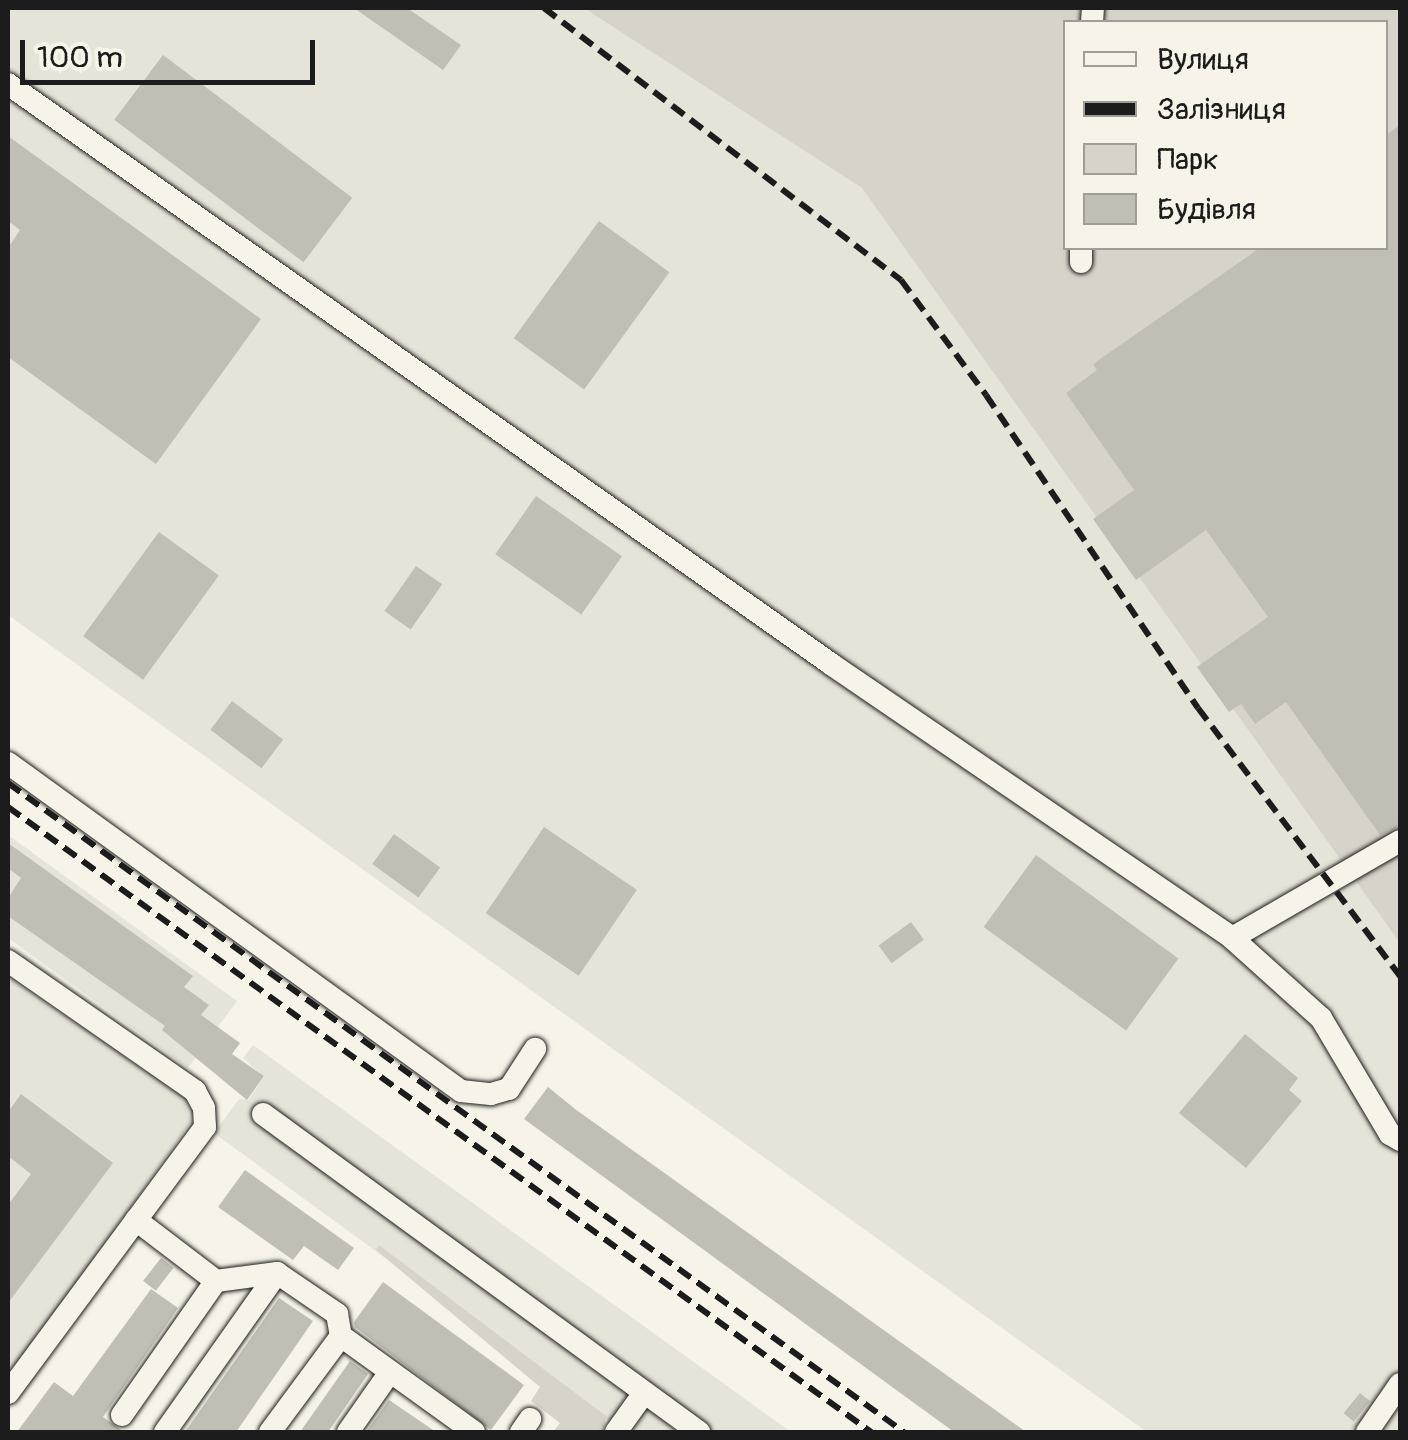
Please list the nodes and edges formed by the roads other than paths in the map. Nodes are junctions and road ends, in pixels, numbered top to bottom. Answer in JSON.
{"nodes":[{"id":1,"x":8,"y":84,"type":"edge"},
{"id":2,"x":8,"y":762,"type":"edge"},
{"id":3,"x":1400,"y":841,"type":"edge"},
{"id":4,"x":1232,"y":938,"type":"junction"},
{"id":5,"x":8,"y":960,"type":"edge"},
{"id":6,"x":535,"y":1049,"type":"dead end"},
{"id":7,"x":263,"y":1114,"type":"dead end"},
{"id":8,"x":1400,"y":1140,"type":"edge"},
{"id":9,"x":136,"y":1220,"type":"junction"},
{"id":10,"x":277,"y":1273,"type":"junction"},
{"id":11,"x":216,"y":1282,"type":"junction"},
{"id":12,"x":341,"y":1336,"type":"junction"},
{"id":13,"x":390,"y":1372,"type":"junction"},
{"id":14,"x":1400,"y":1384,"type":"edge"},
{"id":15,"x":644,"y":1393,"type":"junction"},
{"id":16,"x":8,"y":1394,"type":"edge"},
{"id":17,"x":122,"y":1415,"type":"dead end"},
{"id":18,"x":165,"y":1432,"type":"edge"},
{"id":19,"x":270,"y":1432,"type":"edge"},
{"id":20,"x":348,"y":1432,"type":"edge"},
{"id":21,"x":474,"y":1432,"type":"edge"},
{"id":22,"x":616,"y":1432,"type":"edge"},
{"id":23,"x":699,"y":1432,"type":"edge"},
{"id":24,"x":1366,"y":1432,"type":"edge"}],
"edges":[{"from":1,"to":4,"type":"street"},
{"from":2,"to":6,"type":"street"},
{"from":3,"to":4,"type":"street"},
{"from":4,"to":8,"type":"street"},
{"from":5,"to":9,"type":"street"},
{"from":7,"to":15,"type":"street"},
{"from":9,"to":11,"type":"street"},
{"from":9,"to":16,"type":"street"},
{"from":10,"to":11,"type":"street"},
{"from":10,"to":12,"type":"street"},
{"from":10,"to":18,"type":"street"},
{"from":11,"to":17,"type":"street"},
{"from":12,"to":13,"type":"street"},
{"from":12,"to":19,"type":"street"},
{"from":13,"to":20,"type":"street"},
{"from":13,"to":21,"type":"street"},
{"from":14,"to":24,"type":"street"},
{"from":15,"to":22,"type":"street"},
{"from":15,"to":23,"type":"street"}]}
